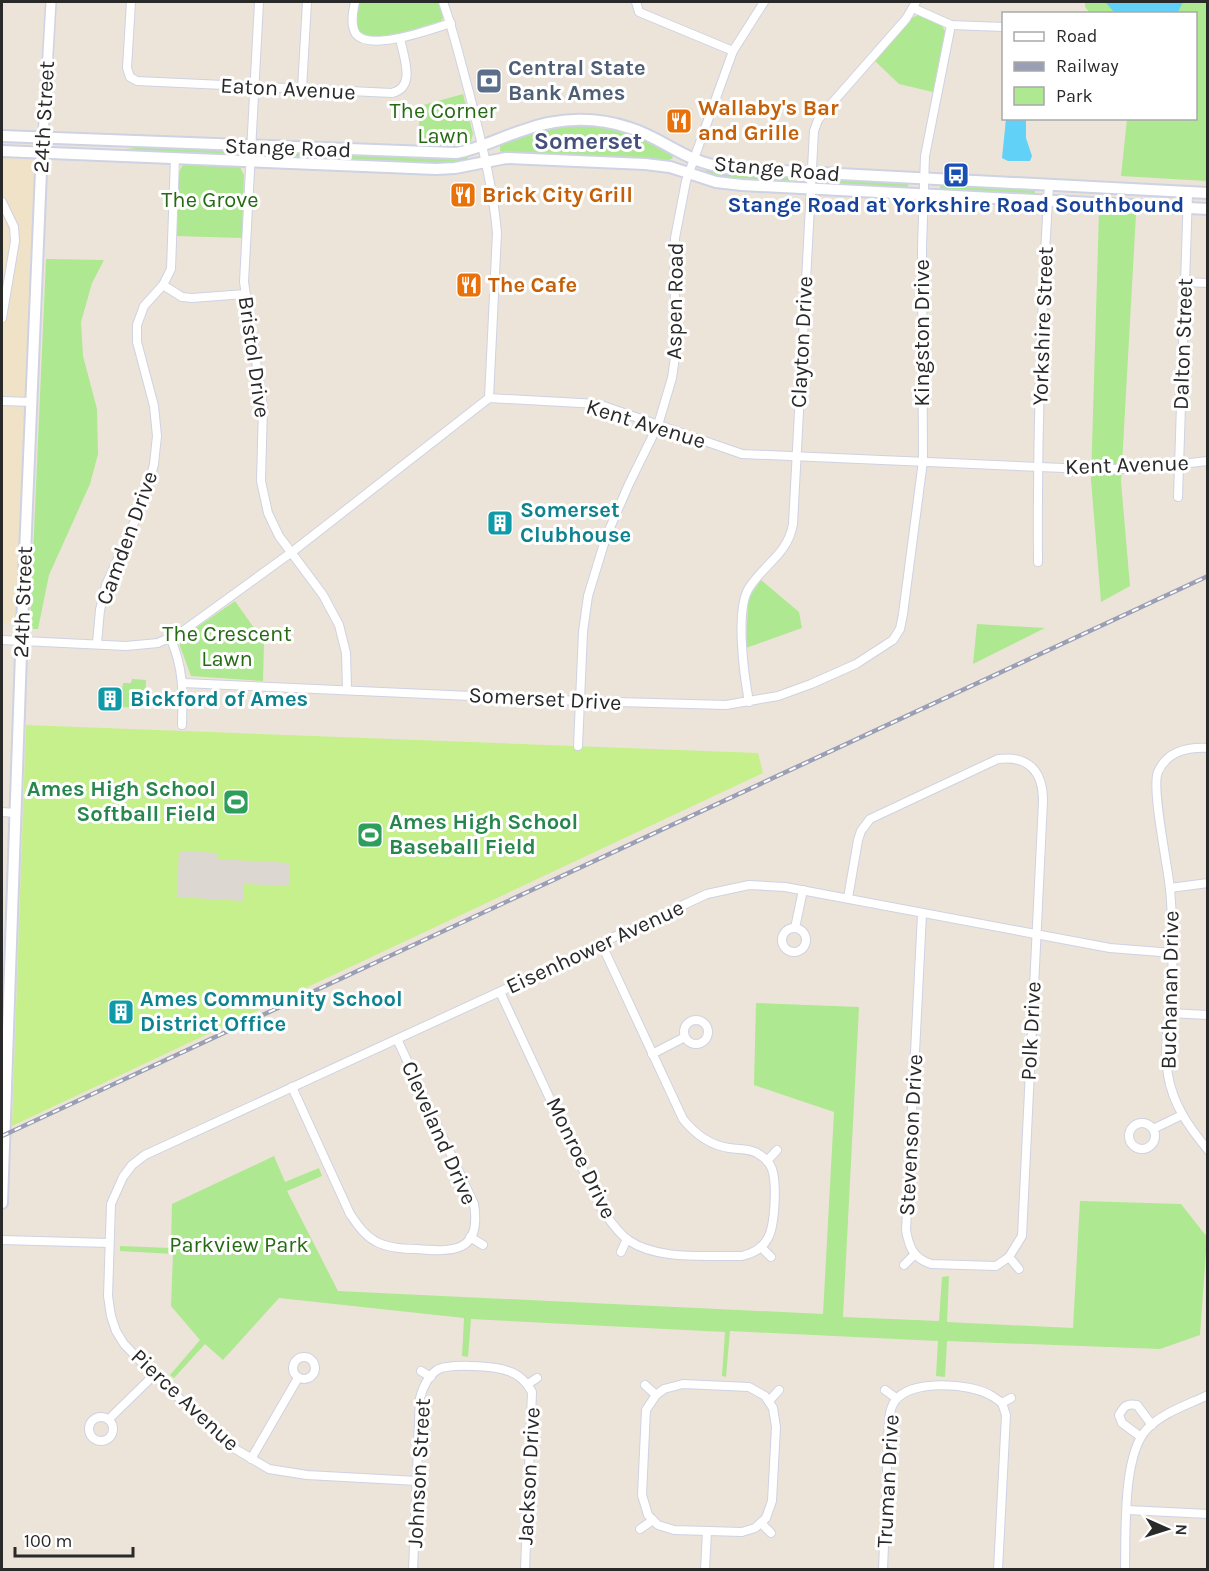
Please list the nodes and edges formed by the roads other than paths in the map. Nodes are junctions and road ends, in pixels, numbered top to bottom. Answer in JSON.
{"nodes":[{"id":1,"x":51,"y":2,"type":"edge"},
{"id":2,"x":131,"y":2,"type":"edge"},
{"id":3,"x":259,"y":2,"type":"edge"},
{"id":4,"x":307,"y":2,"type":"edge"},
{"id":5,"x":355,"y":2,"type":"edge"},
{"id":6,"x":443,"y":2,"type":"edge"},
{"id":7,"x":636,"y":2,"type":"edge"},
{"id":8,"x":764,"y":2,"type":"edge"},
{"id":9,"x":914,"y":5,"type":"edge"},
{"id":10,"x":451,"y":23,"type":"junction"},
{"id":11,"x":951,"y":25,"type":"junction"},
{"id":12,"x":1002,"y":27,"type":"edge"},
{"id":13,"x":400,"y":38,"type":"junction"},
{"id":14,"x":733,"y":51,"type":"junction"},
{"id":15,"x":254,"y":87,"type":"junction"},
{"id":16,"x":302,"y":89,"type":"junction"},
{"id":17,"x":2,"y":136,"type":"edge"},
{"id":18,"x":43,"y":138,"type":"junction"},
{"id":19,"x":250,"y":146,"type":"junction"},
{"id":20,"x":482,"y":147,"type":"junction"},
{"id":21,"x":2,"y":151,"type":"edge"},
{"id":22,"x":42,"y":152,"type":"junction"},
{"id":23,"x":175,"y":158,"type":"junction"},
{"id":24,"x":693,"y":159,"type":"junction"},
{"id":25,"x":250,"y":160,"type":"junction"},
{"id":26,"x":486,"y":162,"type":"junction"},
{"id":27,"x":688,"y":172,"type":"junction"},
{"id":28,"x":810,"y":173,"type":"junction"},
{"id":29,"x":924,"y":178,"type":"junction"},
{"id":30,"x":1049,"y":185,"type":"junction"},
{"id":31,"x":810,"y":188,"type":"junction"},
{"id":32,"x":1188,"y":192,"type":"junction"},
{"id":33,"x":1208,"y":193,"type":"edge"},
{"id":34,"x":924,"y":194,"type":"junction"},
{"id":35,"x":1048,"y":200,"type":"junction"},
{"id":36,"x":2,"y":202,"type":"edge"},
{"id":37,"x":1187,"y":208,"type":"junction"},
{"id":38,"x":1208,"y":208,"type":"edge"},
{"id":39,"x":1186,"y":282,"type":"junction"},
{"id":40,"x":1208,"y":283,"type":"edge"},
{"id":41,"x":163,"y":285,"type":"junction"},
{"id":42,"x":245,"y":294,"type":"junction"},
{"id":43,"x":2,"y":318,"type":"edge"},
{"id":44,"x":489,"y":398,"type":"junction"},
{"id":45,"x":2,"y":401,"type":"edge"},
{"id":46,"x":32,"y":402,"type":"junction"},
{"id":47,"x":658,"y":425,"type":"junction"},
{"id":48,"x":796,"y":456,"type":"junction"},
{"id":49,"x":923,"y":461,"type":"junction"},
{"id":50,"x":1208,"y":461,"type":"edge"},
{"id":51,"x":1179,"y":465,"type":"junction"},
{"id":52,"x":1037,"y":466,"type":"junction"},
{"id":53,"x":1178,"y":497,"type":"dead end"},
{"id":54,"x":292,"y":552,"type":"junction"},
{"id":55,"x":1038,"y":562,"type":"dead end"},
{"id":56,"x":170,"y":638,"type":"junction"},
{"id":57,"x":2,"y":640,"type":"edge"},
{"id":58,"x":893,"y":640,"type":"joint"},
{"id":59,"x":21,"y":641,"type":"junction"},
{"id":60,"x":97,"y":643,"type":"junction"},
{"id":61,"x":183,"y":683,"type":"junction"},
{"id":62,"x":347,"y":689,"type":"junction"},
{"id":63,"x":581,"y":701,"type":"junction"},
{"id":64,"x":749,"y":702,"type":"junction"},
{"id":65,"x":182,"y":725,"type":"dead end"},
{"id":66,"x":578,"y":746,"type":"dead end"},
{"id":67,"x":1208,"y":748,"type":"edge"},
{"id":68,"x":2,"y":812,"type":"edge"},
{"id":69,"x":15,"y":813,"type":"junction"},
{"id":70,"x":1208,"y":883,"type":"edge"},
{"id":71,"x":1170,"y":888,"type":"junction"},
{"id":72,"x":803,"y":890,"type":"junction"},
{"id":73,"x":848,"y":898,"type":"junction"},
{"id":74,"x":922,"y":914,"type":"junction"},
{"id":75,"x":795,"y":928,"type":"dead end"},
{"id":76,"x":1035,"y":934,"type":"junction"},
{"id":77,"x":601,"y":943,"type":"junction"},
{"id":78,"x":1173,"y":953,"type":"junction"},
{"id":79,"x":500,"y":992,"type":"junction"},
{"id":80,"x":1169,"y":1013,"type":"junction"},
{"id":81,"x":1208,"y":1015,"type":"edge"},
{"id":82,"x":685,"y":1037,"type":"dead end"},
{"id":83,"x":397,"y":1040,"type":"junction"},
{"id":84,"x":4,"y":1049,"type":"edge"},
{"id":85,"x":652,"y":1054,"type":"junction"},
{"id":86,"x":292,"y":1087,"type":"junction"},
{"id":87,"x":1182,"y":1115,"type":"junction"},
{"id":88,"x":1153,"y":1129,"type":"dead end"},
{"id":89,"x":777,"y":1150,"type":"dead end"},
{"id":90,"x":1208,"y":1150,"type":"edge"},
{"id":91,"x":767,"y":1161,"type":"junction"},
{"id":92,"x":2,"y":1203,"type":"edge"},
{"id":93,"x":470,"y":1237,"type":"junction"},
{"id":94,"x":627,"y":1239,"type":"junction"},
{"id":95,"x":2,"y":1240,"type":"edge"},
{"id":96,"x":109,"y":1243,"type":"junction"},
{"id":97,"x":483,"y":1245,"type":"dead end"},
{"id":98,"x":761,"y":1247,"type":"junction"},
{"id":99,"x":621,"y":1252,"type":"dead end"},
{"id":100,"x":914,"y":1255,"type":"junction"},
{"id":101,"x":771,"y":1257,"type":"dead end"},
{"id":102,"x":1009,"y":1257,"type":"junction"},
{"id":103,"x":904,"y":1265,"type":"dead end"},
{"id":104,"x":1019,"y":1269,"type":"dead end"},
{"id":105,"x":422,"y":1371,"type":"dead end"},
{"id":106,"x":154,"y":1374,"type":"junction"},
{"id":107,"x":431,"y":1377,"type":"junction"},
{"id":108,"x":298,"y":1378,"type":"dead end"},
{"id":109,"x":537,"y":1378,"type":"dead end"},
{"id":110,"x":528,"y":1384,"type":"junction"},
{"id":111,"x":645,"y":1384,"type":"dead end"},
{"id":112,"x":778,"y":1390,"type":"dead end"},
{"id":113,"x":885,"y":1390,"type":"dead end"},
{"id":114,"x":656,"y":1395,"type":"junction"},
{"id":115,"x":1208,"y":1395,"type":"edge"},
{"id":116,"x":896,"y":1398,"type":"junction"},
{"id":117,"x":1011,"y":1398,"type":"dead end"},
{"id":118,"x":769,"y":1401,"type":"junction"},
{"id":119,"x":1002,"y":1403,"type":"junction"},
{"id":120,"x":109,"y":1419,"type":"dead end"},
{"id":121,"x":1152,"y":1425,"type":"junction"},
{"id":122,"x":1141,"y":1437,"type":"junction"},
{"id":123,"x":251,"y":1459,"type":"junction"},
{"id":124,"x":417,"y":1481,"type":"junction"},
{"id":125,"x":1128,"y":1510,"type":"junction"},
{"id":126,"x":1208,"y":1514,"type":"edge"},
{"id":127,"x":652,"y":1520,"type":"junction"},
{"id":128,"x":761,"y":1523,"type":"junction"},
{"id":129,"x":640,"y":1529,"type":"dead end"},
{"id":130,"x":707,"y":1531,"type":"junction"},
{"id":131,"x":771,"y":1533,"type":"dead end"},
{"id":132,"x":413,"y":1569,"type":"edge"},
{"id":133,"x":525,"y":1569,"type":"edge"},
{"id":134,"x":705,"y":1569,"type":"edge"},
{"id":135,"x":883,"y":1569,"type":"edge"},
{"id":136,"x":998,"y":1569,"type":"edge"},
{"id":137,"x":1125,"y":1569,"type":"edge"}],
"edges":[{"from":1,"to":18,"type":"street","name":"24th Street"},
{"from":2,"to":15,"type":"street","name":"Eaton Avenue"},
{"from":3,"to":15,"type":"street","name":"Bristol Drive"},
{"from":4,"to":16,"type":"street"},
{"from":5,"to":13,"type":"street"},
{"from":6,"to":10,"type":"street"},
{"from":7,"to":14,"type":"street"},
{"from":8,"to":14,"type":"street","name":"Aspen Road"},
{"from":9,"to":11,"type":"street"},
{"from":9,"to":28,"type":"street","name":"Clayton Drive"},
{"from":10,"to":13,"type":"street"},
{"from":10,"to":20,"type":"street"},
{"from":11,"to":12,"type":"street"},
{"from":11,"to":29,"type":"street","name":"Kingston Drive"},
{"from":13,"to":16,"type":"street","name":"Eaton Avenue"},
{"from":14,"to":24,"type":"street","name":"Aspen Road"},
{"from":15,"to":16,"type":"street","name":"Eaton Avenue"},
{"from":15,"to":19,"type":"street","name":"Bristol Drive"},
{"from":17,"to":18,"type":"main road","name":"Stange Road"},
{"from":18,"to":19,"type":"main road","name":"Stange Road"},
{"from":18,"to":22,"type":"main road","name":"24th Street"},
{"from":19,"to":20,"type":"main road","name":"Stange Road"},
{"from":19,"to":25,"type":"street","name":"Bristol Drive"},
{"from":20,"to":24,"type":"main road","name":"Stange Road"},
{"from":20,"to":26,"type":"street"},
{"from":21,"to":22,"type":"main road","name":"Stange Road"},
{"from":22,"to":23,"type":"main road","name":"Stange Road"},
{"from":22,"to":46,"type":"main road","name":"24th Street"},
{"from":23,"to":25,"type":"main road","name":"Stange Road"},
{"from":23,"to":41,"type":"street","name":"Camden Drive"},
{"from":24,"to":27,"type":"street","name":"Aspen Road"},
{"from":24,"to":28,"type":"main road","name":"Stange Road"},
{"from":25,"to":26,"type":"main road","name":"Stange Road"},
{"from":25,"to":42,"type":"street","name":"Bristol Drive"},
{"from":26,"to":27,"type":"main road","name":"Stange Road"},
{"from":26,"to":44,"type":"street"},
{"from":27,"to":31,"type":"main road","name":"Stange Road"},
{"from":27,"to":47,"type":"street","name":"Aspen Road"},
{"from":28,"to":29,"type":"main road","name":"Stange Road"},
{"from":28,"to":31,"type":"street","name":"Clayton Drive"},
{"from":29,"to":30,"type":"main road","name":"Stange Road"},
{"from":29,"to":34,"type":"street","name":"Kingston Drive"},
{"from":30,"to":32,"type":"main road","name":"Stange Road"},
{"from":30,"to":35,"type":"street","name":"Yorkshire Street"},
{"from":31,"to":34,"type":"main road","name":"Stange Road"},
{"from":31,"to":48,"type":"street","name":"Clayton Drive"},
{"from":32,"to":33,"type":"main road","name":"Stange Road"},
{"from":32,"to":37,"type":"street","name":"Dalton Street"},
{"from":34,"to":35,"type":"main road","name":"Stange Road"},
{"from":34,"to":49,"type":"street","name":"Kingston Drive"},
{"from":35,"to":37,"type":"main road","name":"Stange Road"},
{"from":35,"to":52,"type":"street","name":"Yorkshire Street"},
{"from":36,"to":43,"type":"street"},
{"from":37,"to":38,"type":"main road","name":"Stange Road"},
{"from":37,"to":39,"type":"street","name":"Dalton Street"},
{"from":39,"to":40,"type":"street"},
{"from":39,"to":51,"type":"street","name":"Dalton Street"},
{"from":41,"to":42,"type":"street"},
{"from":41,"to":60,"type":"street","name":"Camden Drive"},
{"from":42,"to":54,"type":"street","name":"Bristol Drive"},
{"from":44,"to":47,"type":"street","name":"Kent Avenue"},
{"from":44,"to":54,"type":"street"},
{"from":45,"to":46,"type":"street"},
{"from":46,"to":59,"type":"main road","name":"24th Street"},
{"from":47,"to":48,"type":"street","name":"Kent Avenue"},
{"from":47,"to":63,"type":"street","name":"Aspen Road"},
{"from":48,"to":49,"type":"street","name":"Kent Avenue"},
{"from":48,"to":64,"type":"street","name":"Clayton Drive"},
{"from":49,"to":52,"type":"street","name":"Kent Avenue"},
{"from":49,"to":58,"type":"street","name":"Kingston Drive"},
{"from":50,"to":51,"type":"street","name":"Kent Avenue"},
{"from":51,"to":52,"type":"street","name":"Kent Avenue"},
{"from":51,"to":53,"type":"street","name":"Dalton Street"},
{"from":52,"to":55,"type":"street","name":"Yorkshire Street"},
{"from":54,"to":56,"type":"street"},
{"from":54,"to":62,"type":"street","name":"Bristol Drive"},
{"from":56,"to":60,"type":"street"},
{"from":56,"to":61,"type":"street"},
{"from":57,"to":59,"type":"street"},
{"from":58,"to":64,"type":"street","name":"Somerset Drive"},
{"from":59,"to":60,"type":"street"},
{"from":59,"to":69,"type":"main road","name":"24th Street"},
{"from":61,"to":62,"type":"street","name":"Somerset Drive"},
{"from":61,"to":65,"type":"street"},
{"from":62,"to":63,"type":"street","name":"Somerset Drive"},
{"from":63,"to":64,"type":"street","name":"Somerset Drive"},
{"from":63,"to":66,"type":"street","name":"Aspen Road"},
{"from":67,"to":71,"type":"street","name":"Buchanan Drive"},
{"from":68,"to":69,"type":"street"},
{"from":69,"to":84,"type":"main road","name":"24th Street"},
{"from":70,"to":71,"type":"street"},
{"from":71,"to":78,"type":"street","name":"Buchanan Drive"},
{"from":72,"to":73,"type":"street","name":"Eisenhower Avenue"},
{"from":72,"to":75,"type":"street"},
{"from":72,"to":77,"type":"street","name":"Eisenhower Avenue"},
{"from":73,"to":74,"type":"street","name":"Eisenhower Avenue"},
{"from":73,"to":76,"type":"street","name":"Polk Drive"},
{"from":74,"to":76,"type":"street","name":"Eisenhower Avenue"},
{"from":74,"to":100,"type":"street","name":"Stevenson Drive"},
{"from":76,"to":78,"type":"street","name":"Eisenhower Avenue"},
{"from":76,"to":102,"type":"street","name":"Polk Drive"},
{"from":77,"to":79,"type":"street","name":"Eisenhower Avenue"},
{"from":77,"to":85,"type":"street"},
{"from":78,"to":80,"type":"street","name":"Buchanan Drive"},
{"from":79,"to":83,"type":"street","name":"Eisenhower Avenue"},
{"from":79,"to":94,"type":"street","name":"Monroe Drive"},
{"from":80,"to":81,"type":"street"},
{"from":80,"to":87,"type":"street","name":"Buchanan Drive"},
{"from":82,"to":85,"type":"street"},
{"from":83,"to":86,"type":"street","name":"Eisenhower Avenue"},
{"from":83,"to":93,"type":"street","name":"Cleveland Drive"},
{"from":84,"to":92,"type":"main road","name":"24th Street"},
{"from":85,"to":91,"type":"street"},
{"from":86,"to":93,"type":"street","name":"Cleveland Drive"},
{"from":86,"to":96,"type":"street","name":"Eisenhower Avenue"},
{"from":87,"to":88,"type":"street"},
{"from":87,"to":90,"type":"street","name":"Buchanan Drive"},
{"from":89,"to":91,"type":"street"},
{"from":91,"to":98,"type":"street"},
{"from":93,"to":97,"type":"street"},
{"from":94,"to":98,"type":"street","name":"Monroe Drive"},
{"from":94,"to":99,"type":"street"},
{"from":95,"to":96,"type":"street"},
{"from":96,"to":106,"type":"street","name":"Pierce Avenue"},
{"from":98,"to":101,"type":"street"},
{"from":100,"to":102,"type":"street"},
{"from":100,"to":103,"type":"street"},
{"from":102,"to":104,"type":"street"},
{"from":105,"to":107,"type":"street"},
{"from":106,"to":120,"type":"street"},
{"from":106,"to":123,"type":"street","name":"Pierce Avenue"},
{"from":107,"to":110,"type":"street","name":"Johnson Street"},
{"from":107,"to":124,"type":"street","name":"Johnson Street"},
{"from":108,"to":123,"type":"street"},
{"from":109,"to":110,"type":"street"},
{"from":110,"to":133,"type":"street","name":"Jackson Drive"},
{"from":111,"to":114,"type":"street"},
{"from":112,"to":118,"type":"street"},
{"from":113,"to":116,"type":"street"},
{"from":114,"to":118,"type":"street"},
{"from":114,"to":127,"type":"street"},
{"from":115,"to":121,"type":"street"},
{"from":116,"to":119,"type":"street","name":"Truman Drive"},
{"from":116,"to":135,"type":"street","name":"Truman Drive"},
{"from":117,"to":119,"type":"street"},
{"from":118,"to":128,"type":"street"},
{"from":119,"to":136,"type":"street"},
{"from":121,"to":122,"type":"street"},
{"from":121,"to":122,"type":"street"},
{"from":122,"to":125,"type":"street"},
{"from":123,"to":124,"type":"street","name":"Pierce Avenue"},
{"from":124,"to":132,"type":"street","name":"Johnson Street"},
{"from":125,"to":126,"type":"street"},
{"from":125,"to":137,"type":"street"},
{"from":127,"to":129,"type":"street"},
{"from":127,"to":130,"type":"street"},
{"from":128,"to":130,"type":"street"},
{"from":128,"to":131,"type":"street"},
{"from":130,"to":134,"type":"street"}]}
